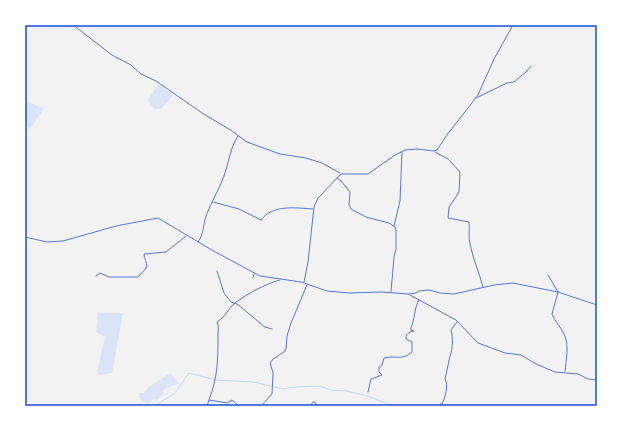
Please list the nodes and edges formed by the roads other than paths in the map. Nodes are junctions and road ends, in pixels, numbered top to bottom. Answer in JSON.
{"nodes":[{"id":1,"x":73,"y":25,"type":"edge"},
{"id":2,"x":513,"y":25,"type":"edge"},
{"id":3,"x":530,"y":66,"type":"dead end"},
{"id":4,"x":476,"y":98,"type":"junction"},
{"id":5,"x":238,"y":135,"type":"junction"},
{"id":6,"x":434,"y":151,"type":"junction"},
{"id":7,"x":402,"y":152,"type":"junction"},
{"id":8,"x":341,"y":174,"type":"junction"},
{"id":9,"x":337,"y":178,"type":"junction"},
{"id":10,"x":212,"y":202,"type":"junction"},
{"id":11,"x":314,"y":209,"type":"junction"},
{"id":12,"x":394,"y":226,"type":"junction"},
{"id":13,"x":186,"y":236,"type":"junction"},
{"id":14,"x":25,"y":237,"type":"edge"},
{"id":15,"x":198,"y":242,"type":"junction"},
{"id":16,"x":217,"y":272,"type":"dead end"},
{"id":17,"x":254,"y":273,"type":"junction"},
{"id":18,"x":548,"y":275,"type":"dead end"},
{"id":19,"x":96,"y":276,"type":"dead end"},
{"id":20,"x":253,"y":278,"type":"dead end"},
{"id":21,"x":280,"y":279,"type":"junction"},
{"id":22,"x":304,"y":283,"type":"junction"},
{"id":23,"x":308,"y":284,"type":"junction"},
{"id":24,"x":483,"y":288,"type":"junction"},
{"id":25,"x":391,"y":292,"type":"junction"},
{"id":26,"x":558,"y":292,"type":"junction"},
{"id":27,"x":408,"y":294,"type":"junction"},
{"id":28,"x":419,"y":300,"type":"junction"},
{"id":29,"x":234,"y":304,"type":"junction"},
{"id":30,"x":597,"y":305,"type":"edge"},
{"id":31,"x":457,"y":321,"type":"junction"},
{"id":32,"x":272,"y":329,"type":"dead end"},
{"id":33,"x":565,"y":372,"type":"junction"},
{"id":34,"x":597,"y":380,"type":"edge"},
{"id":35,"x":368,"y":392,"type":"dead end"},
{"id":36,"x":209,"y":400,"type":"junction"},
{"id":37,"x":207,"y":406,"type":"edge"},
{"id":38,"x":239,"y":406,"type":"edge"},
{"id":39,"x":261,"y":406,"type":"edge"},
{"id":40,"x":310,"y":406,"type":"edge"},
{"id":41,"x":317,"y":406,"type":"edge"},
{"id":42,"x":441,"y":406,"type":"edge"}],
"edges":[{"from":1,"to":5,"type":"street"},
{"from":2,"to":4,"type":"street"},
{"from":3,"to":4,"type":"street"},
{"from":4,"to":6,"type":"street"},
{"from":5,"to":8,"type":"street"},
{"from":5,"to":10,"type":"street"},
{"from":6,"to":7,"type":"street"},
{"from":6,"to":24,"type":"street"},
{"from":7,"to":8,"type":"street"},
{"from":7,"to":12,"type":"street"},
{"from":8,"to":9,"type":"street"},
{"from":9,"to":11,"type":"street"},
{"from":9,"to":12,"type":"street"},
{"from":10,"to":11,"type":"street"},
{"from":10,"to":15,"type":"street"},
{"from":11,"to":22,"type":"street"},
{"from":12,"to":25,"type":"street"},
{"from":13,"to":14,"type":"street"},
{"from":13,"to":15,"type":"street"},
{"from":13,"to":19,"type":"street"},
{"from":15,"to":17,"type":"street"},
{"from":16,"to":29,"type":"street"},
{"from":17,"to":20,"type":"street"},
{"from":17,"to":21,"type":"street"},
{"from":18,"to":26,"type":"street"},
{"from":21,"to":22,"type":"street"},
{"from":21,"to":29,"type":"street"},
{"from":22,"to":23,"type":"street"},
{"from":23,"to":25,"type":"street"},
{"from":23,"to":39,"type":"street"},
{"from":24,"to":26,"type":"street"},
{"from":24,"to":27,"type":"street"},
{"from":25,"to":27,"type":"street"},
{"from":26,"to":30,"type":"street"},
{"from":26,"to":33,"type":"street"},
{"from":27,"to":28,"type":"street"},
{"from":28,"to":31,"type":"street"},
{"from":28,"to":35,"type":"street"},
{"from":29,"to":32,"type":"street"},
{"from":29,"to":36,"type":"street"},
{"from":31,"to":33,"type":"street"},
{"from":31,"to":42,"type":"street"},
{"from":33,"to":34,"type":"street"},
{"from":36,"to":37,"type":"street"},
{"from":36,"to":38,"type":"street"},
{"from":40,"to":41,"type":"street"}]}
